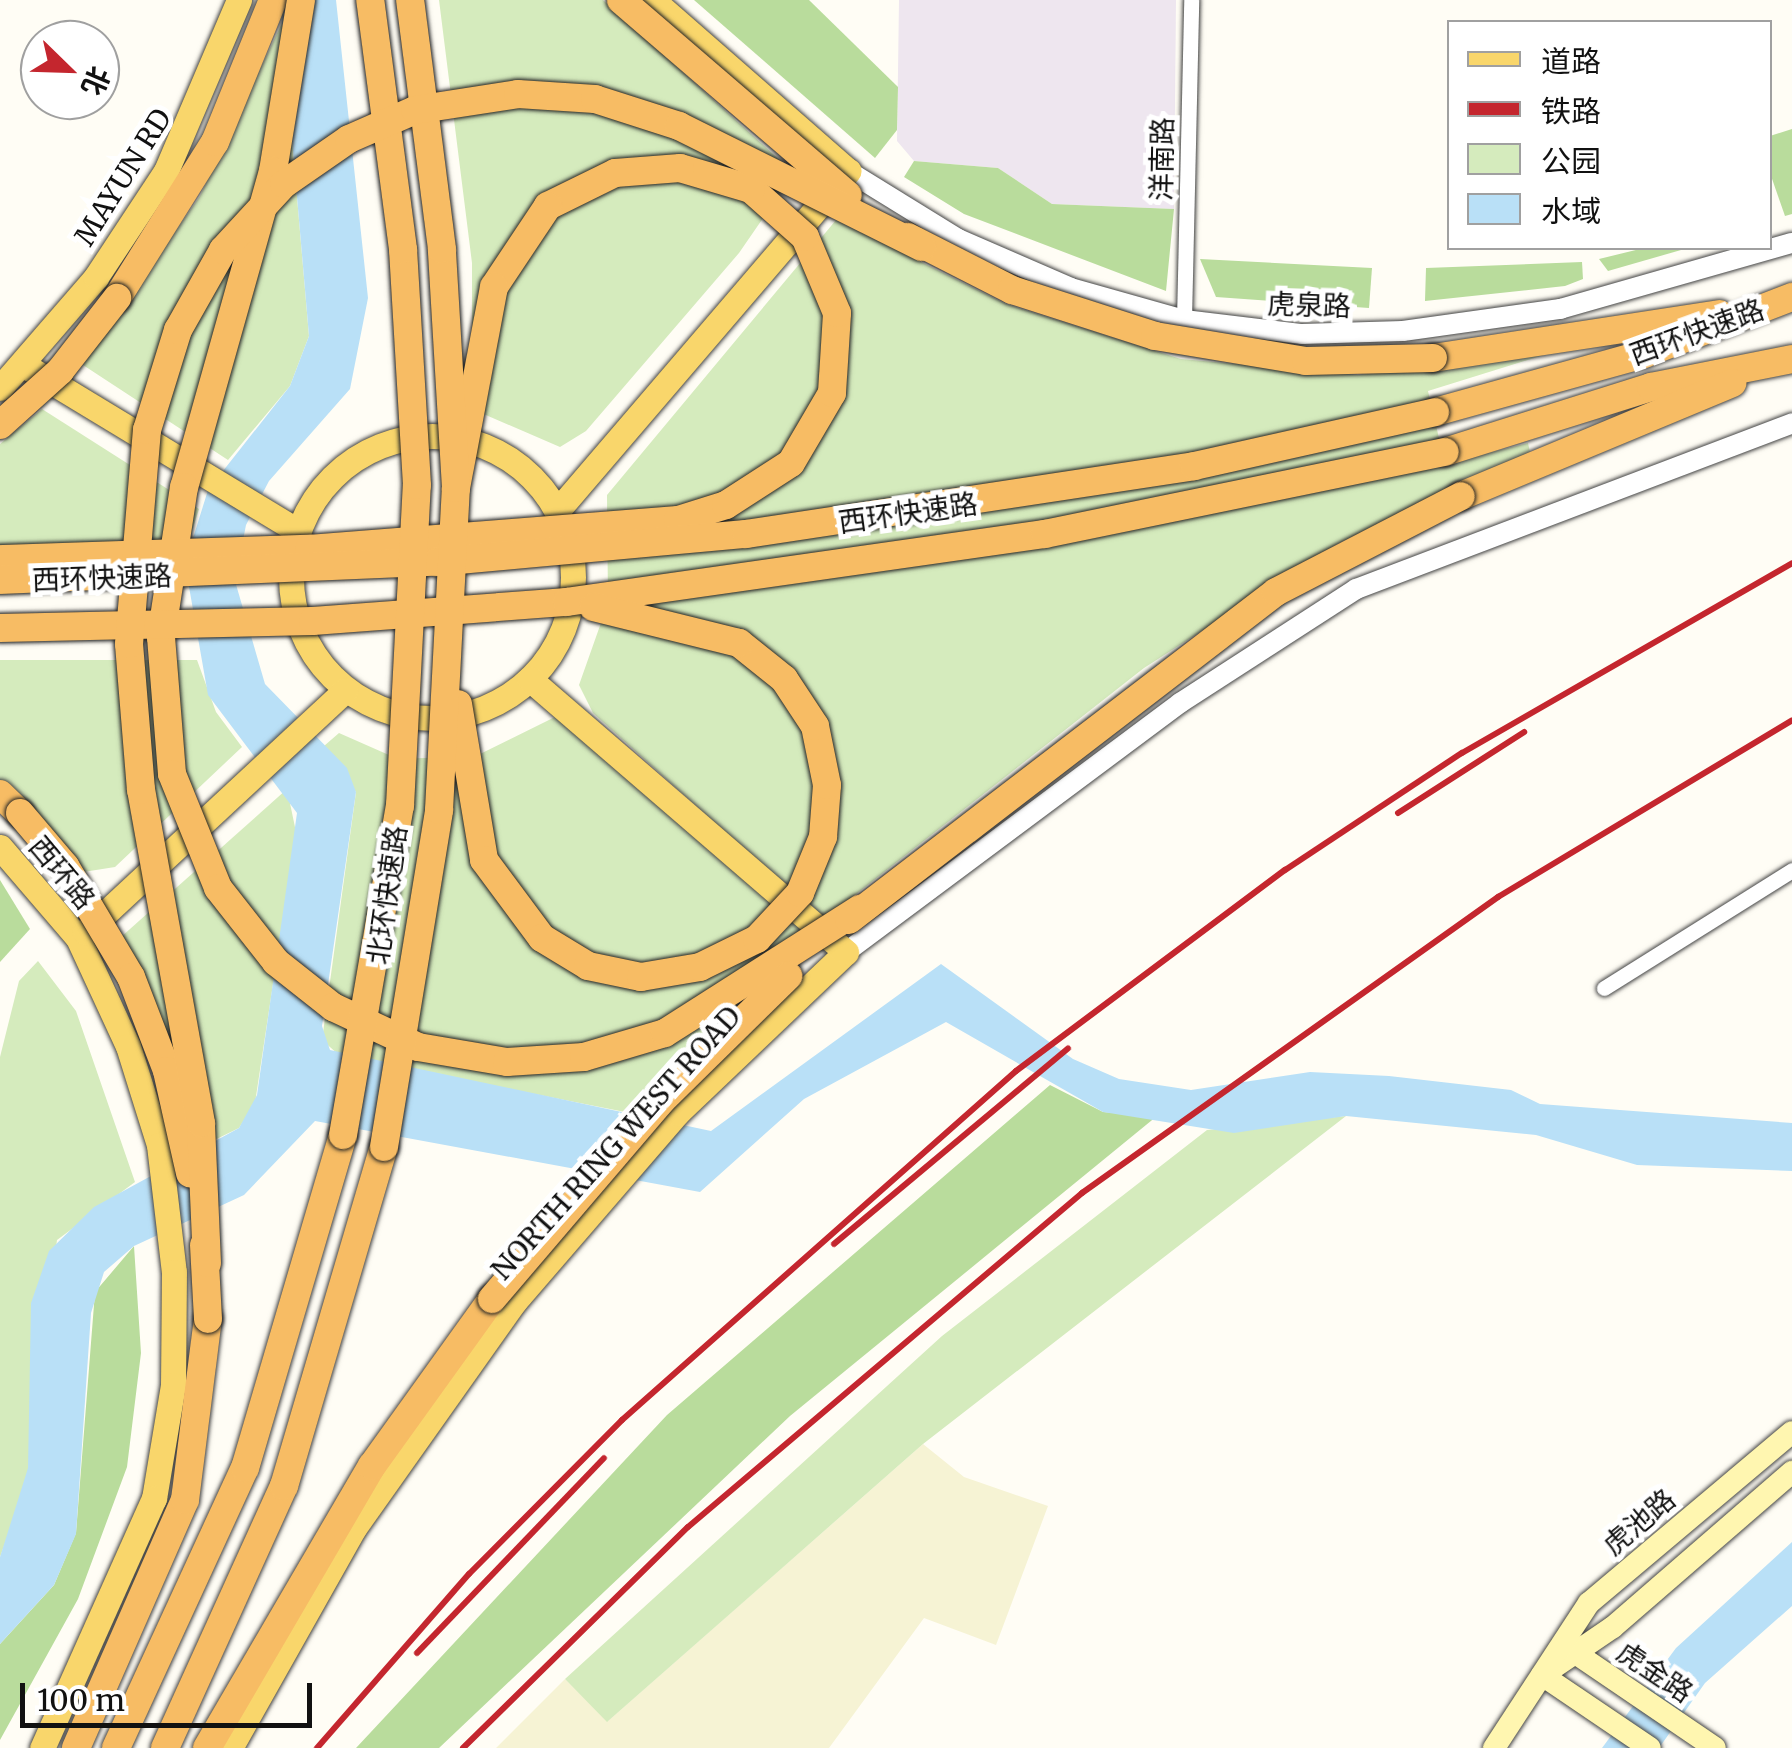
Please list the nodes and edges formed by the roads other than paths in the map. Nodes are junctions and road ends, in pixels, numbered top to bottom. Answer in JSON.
{"nodes":[{"id":1,"x":240,"y":0,"type":"edge"},
{"id":2,"x":273,"y":0,"type":"edge"},
{"id":3,"x":302,"y":0,"type":"edge"},
{"id":4,"x":370,"y":0,"type":"edge"},
{"id":5,"x":410,"y":0,"type":"edge"},
{"id":6,"x":621,"y":0,"type":"edge"},
{"id":7,"x":653,"y":0,"type":"edge"},
{"id":8,"x":1191,"y":0,"type":"edge"},
{"id":9,"x":848,"y":172,"type":"junction"},
{"id":10,"x":922,"y":247,"type":"junction"},
{"id":11,"x":1770,"y":250,"type":"edge"},
{"id":12,"x":1792,"y":298,"type":"edge"},
{"id":13,"x":1756,"y":310,"type":"junction"},
{"id":14,"x":1184,"y":320,"type":"junction"},
{"id":15,"x":1779,"y":363,"type":"edge"},
{"id":16,"x":24,"y":365,"type":"junction"},
{"id":17,"x":0,"y":388,"type":"edge"},
{"id":18,"x":1792,"y":423,"type":"edge"},
{"id":19,"x":0,"y":425,"type":"edge"},
{"id":20,"x":456,"y":488,"type":"junction"},
{"id":21,"x":557,"y":511,"type":"junction"},
{"id":22,"x":288,"y":524,"type":"junction"},
{"id":23,"x":0,"y":559,"type":"edge"},
{"id":24,"x":0,"y":580,"type":"edge"},
{"id":25,"x":567,"y":602,"type":"junction"},
{"id":26,"x":0,"y":628,"type":"edge"},
{"id":27,"x":451,"y":663,"type":"junction"},
{"id":28,"x":530,"y":679,"type":"junction"},
{"id":29,"x":346,"y":690,"type":"junction"},
{"id":30,"x":0,"y":794,"type":"edge"},
{"id":31,"x":0,"y":846,"type":"edge"},
{"id":32,"x":1792,"y":870,"type":"edge"},
{"id":33,"x":860,"y":909,"type":"junction"},
{"id":34,"x":78,"y":938,"type":"junction"},
{"id":35,"x":846,"y":952,"type":"junction"},
{"id":36,"x":1604,"y":988,"type":"dead end"},
{"id":37,"x":208,"y":1263,"type":"junction"},
{"id":38,"x":1792,"y":1432,"type":"edge"},
{"id":39,"x":1792,"y":1472,"type":"edge"},
{"id":40,"x":1569,"y":1650,"type":"junction"},
{"id":41,"x":1542,"y":1675,"type":"junction"},
{"id":42,"x":42,"y":1748,"type":"edge"},
{"id":43,"x":76,"y":1748,"type":"edge"},
{"id":44,"x":116,"y":1748,"type":"edge"},
{"id":45,"x":165,"y":1748,"type":"edge"},
{"id":46,"x":208,"y":1748,"type":"edge"},
{"id":47,"x":230,"y":1748,"type":"edge"},
{"id":48,"x":1494,"y":1748,"type":"edge"},
{"id":49,"x":1650,"y":1748,"type":"edge"},
{"id":50,"x":1716,"y":1748,"type":"edge"}],
"edges":[{"from":1,"to":16,"type":"main road","name":"MAYUN RD"},
{"from":2,"to":19,"type":"highway","bridge":true},
{"from":3,"to":33,"type":"highway","bridge":true},
{"from":4,"to":44,"type":"highway","name":"北环快速路","bridge":true},
{"from":5,"to":20,"type":"highway","name":"北环快速路","bridge":true},
{"from":6,"to":10,"type":"highway","bridge":true},
{"from":7,"to":9,"type":"main road"},
{"from":8,"to":14,"type":"street","name":"洋南路"},
{"from":9,"to":14,"type":"street","name":"虎泉路"},
{"from":9,"to":21,"type":"main road"},
{"from":10,"to":13,"type":"highway","bridge":true},
{"from":10,"to":37,"type":"highway","bridge":true},
{"from":11,"to":14,"type":"street","name":"虎泉路"},
{"from":12,"to":13,"type":"highway","name":"西环快速路"},
{"from":13,"to":24,"type":"highway","name":"西环快速路","bridge":true},
{"from":15,"to":25,"type":"highway","name":"西环快速路","bridge":true},
{"from":15,"to":33,"type":"highway","bridge":true},
{"from":16,"to":17,"type":"main road"},
{"from":16,"to":22,"type":"main road"},
{"from":18,"to":35,"type":"street"},
{"from":20,"to":23,"type":"highway","bridge":true},
{"from":20,"to":27,"type":"highway","name":"北环快速路","bridge":true},
{"from":21,"to":22,"type":"main road"},
{"from":21,"to":28,"type":"main road"},
{"from":22,"to":29,"type":"main road"},
{"from":25,"to":26,"type":"highway","name":"西环快速路","bridge":true},
{"from":25,"to":27,"type":"highway","bridge":true},
{"from":27,"to":45,"type":"highway","name":"北环快速路","bridge":true},
{"from":28,"to":29,"type":"main road"},
{"from":28,"to":35,"type":"main road"},
{"from":29,"to":34,"type":"main road"},
{"from":30,"to":37,"type":"highway","bridge":true},
{"from":31,"to":34,"type":"main road","name":"西环路"},
{"from":32,"to":36,"type":"street"},
{"from":33,"to":46,"type":"highway","bridge":true},
{"from":34,"to":42,"type":"main road"},
{"from":35,"to":47,"type":"main road","name":"NORTH RING WEST ROAD"},
{"from":37,"to":43,"type":"highway","bridge":true},
{"from":38,"to":40,"type":"main road","name":"虎池路"},
{"from":39,"to":40,"type":"main road","name":"虎池路"},
{"from":40,"to":41,"type":"main road","name":"虎池路"},
{"from":40,"to":50,"type":"main road","name":"虎金路"},
{"from":41,"to":48,"type":"main road","name":"虎池路"},
{"from":41,"to":49,"type":"main road"}]}
